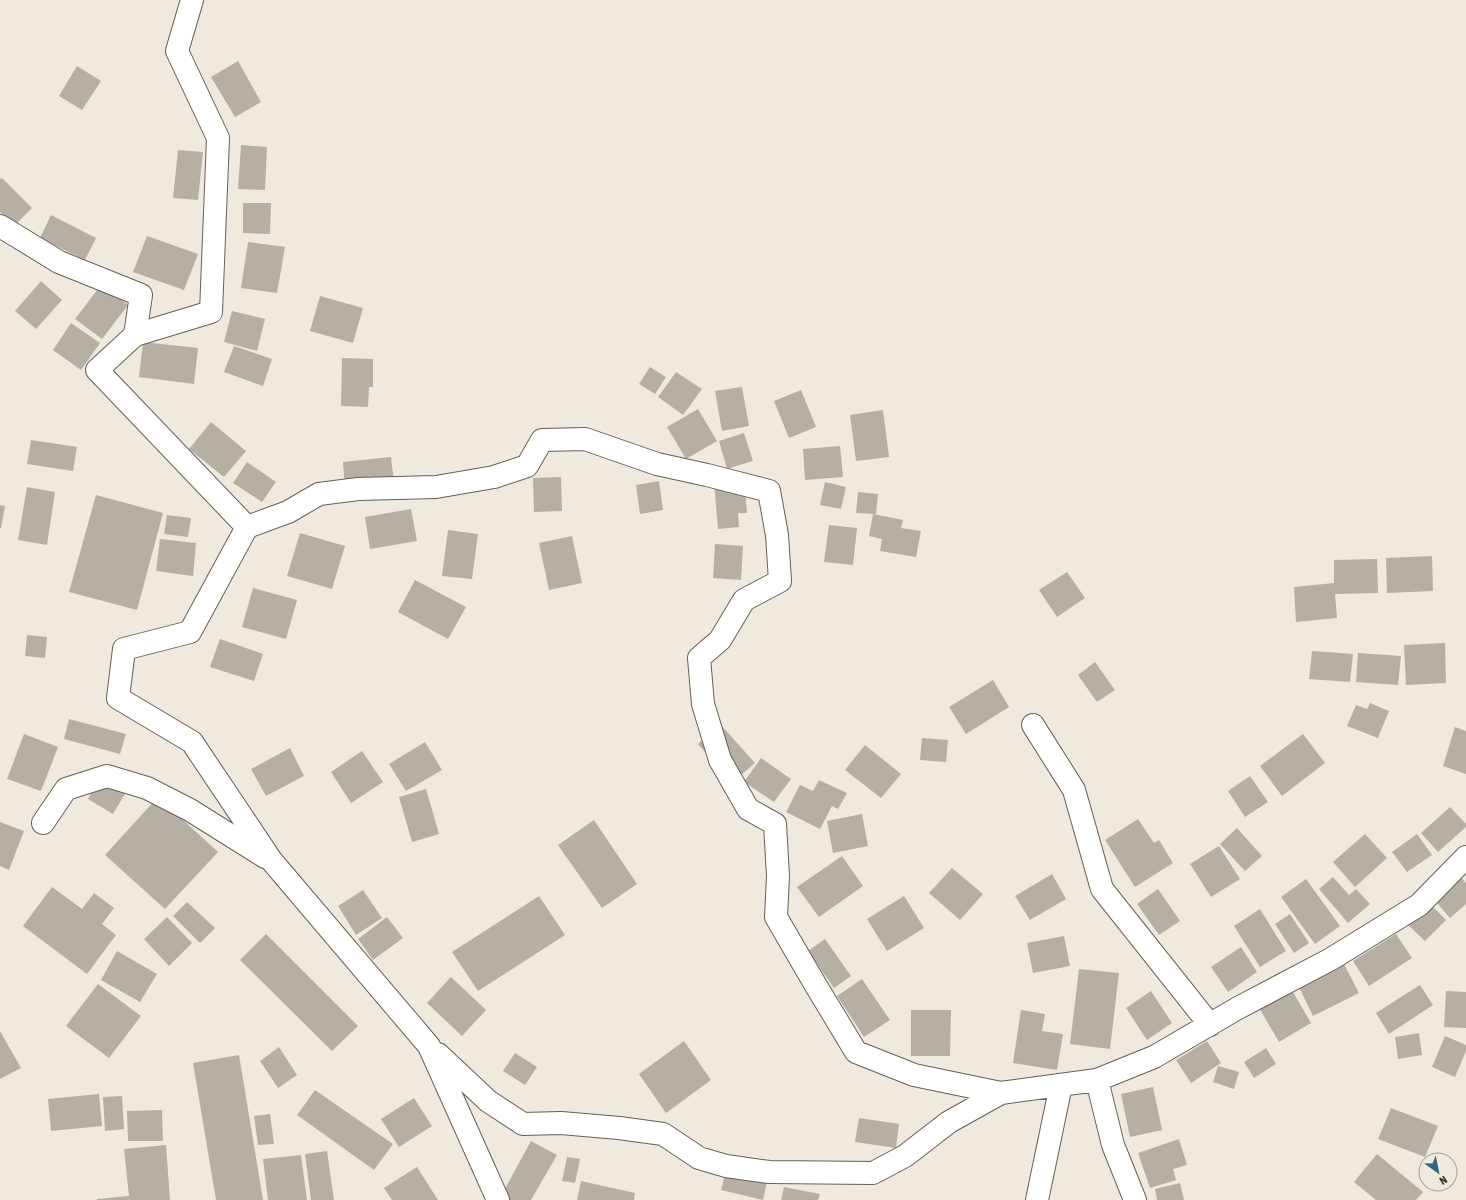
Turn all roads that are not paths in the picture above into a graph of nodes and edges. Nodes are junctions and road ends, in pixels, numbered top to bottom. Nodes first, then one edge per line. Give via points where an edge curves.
1 (192, 0) edge
2 (0, 226) edge
3 (135, 335) junction
4 (247, 527) junction
5 (1033, 725) dead end
6 (43, 823) dead end
7 (1466, 857) edge
8 (271, 860) junction
9 (1210, 1025) junction
10 (429, 1046) junction
11 (1097, 1080) junction
12 (1061, 1085) junction
13 (1001, 1093) junction
14 (498, 1200) edge
15 (1037, 1200) edge
16 (1135, 1200) edge

1 - 3 street via 177,51 218,138 211,312
2 - 3 street via 58,262 141,295
3 - 4 street via 97,370
4 - 8 street via 190,632 124,649 118,698 192,742
4 - 13 street via 288,512 319,494 358,489 436,487 494,477 527,466 542,440 585,439 657,464 769,491 777,535 780,581 744,600 720,640 699,658 703,704 720,760 748,809 775,824 778,876 776,917 856,1052 914,1075
5 - 9 street via 1074,790 1102,889
6 - 8 street via 66,789 108,776 147,788 190,810
7 - 9 street via 1419,905 1331,959
8 - 10 street
9 - 11 street via 1154,1057
10 - 13 street via 488,1101 523,1124 561,1123 664,1134 699,1158 726,1166 768,1172 873,1173 905,1156 949,1122
10 - 14 street
11 - 12 street
11 - 16 street via 1113,1145
12 - 13 street
12 - 15 street

